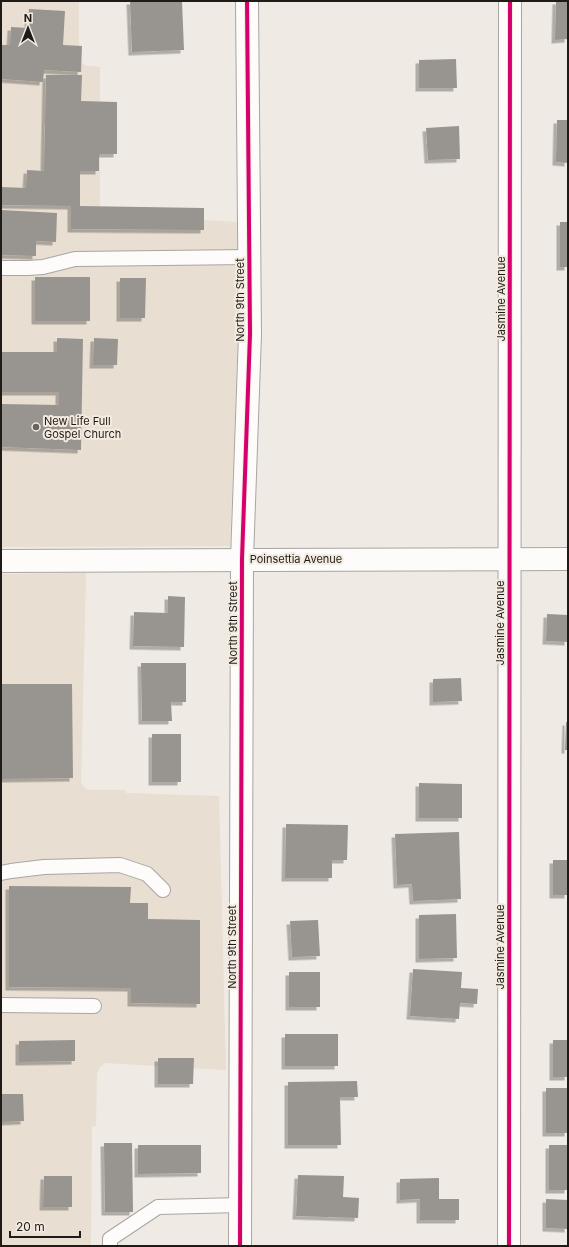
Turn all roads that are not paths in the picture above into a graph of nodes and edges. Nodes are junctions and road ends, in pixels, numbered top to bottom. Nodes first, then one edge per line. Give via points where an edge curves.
1 (247, 1) edge
2 (510, 1) edge
3 (249, 257) junction
4 (1, 268) edge
5 (242, 559) junction
6 (509, 559) junction
7 (568, 559) edge
8 (1, 560) edge
9 (1, 873) edge
10 (163, 890) dead end
11 (1, 1005) edge
12 (94, 1006) dead end
13 (241, 1205) junction
14 (110, 1246) edge
15 (240, 1246) edge
16 (509, 1246) edge

1 - 3 street, North 9th Street
2 - 6 street, Jasmine Avenue
3 - 4 lane via 75,259 43,267
3 - 5 street, North 9th Street via 250,334
5 - 6 street, Poinsettia Avenue
5 - 8 street, Poinsettia Avenue
5 - 13 street, North 9th Street
6 - 7 street, Poinsettia Avenue
6 - 16 street, Jasmine Avenue
9 - 10 lane via 44,867 120,865 147,874
11 - 12 lane
13 - 14 lane via 158,1207 110,1239
13 - 15 street, North 9th Street

